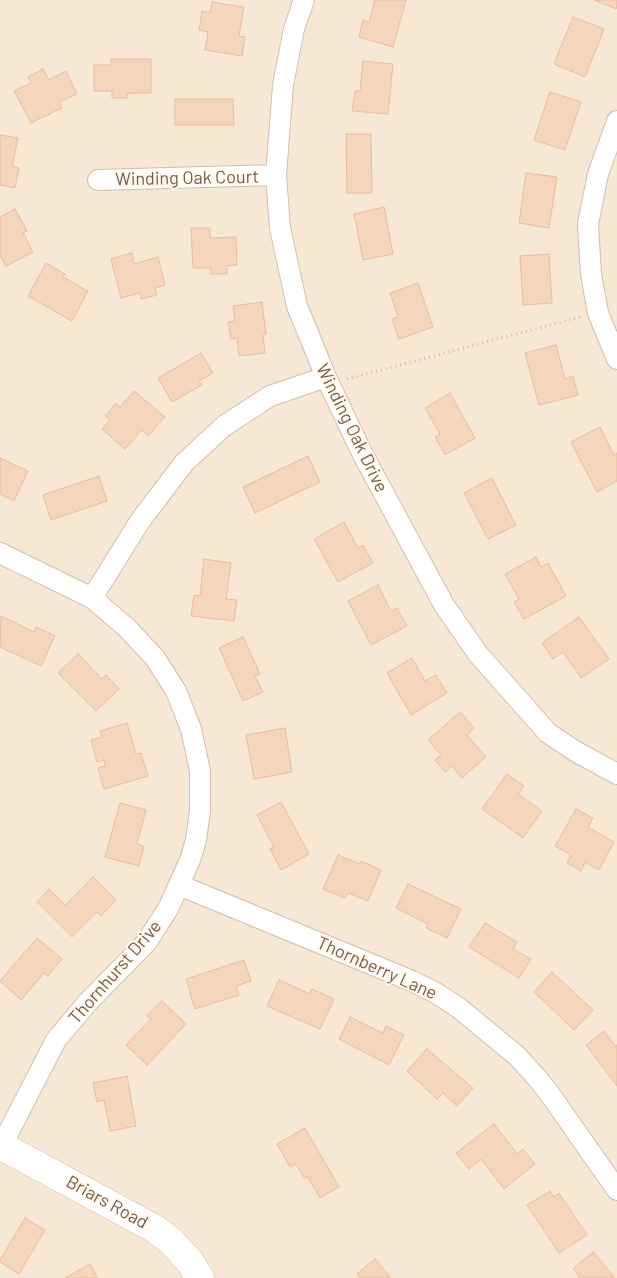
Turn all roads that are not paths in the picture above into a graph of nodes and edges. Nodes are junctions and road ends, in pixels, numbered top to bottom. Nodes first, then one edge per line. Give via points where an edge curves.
1 (304, 0) edge
2 (617, 121) edge
3 (276, 175) junction
4 (98, 180) dead end
5 (617, 360) edge
6 (328, 380) junction
7 (0, 553) edge
8 (92, 598) junction
9 (617, 774) edge
10 (180, 885) junction
11 (1, 1146) edge
12 (617, 1190) edge
13 (200, 1278) edge

1 - 3 street, Winding Oak Drive via 282,85
2 - 5 street via 598,174 588,224 591,274 598,313
3 - 4 street, Winding Oak Court
3 - 6 street, Winding Oak Drive via 280,228 297,306
6 - 8 street via 270,396 224,426 184,463 140,521
6 - 9 street, Winding Oak Drive via 362,453 439,597 478,654 548,733
7 - 8 street, Thornhurst Drive
8 - 10 street, Thornhurst Drive via 156,658 176,691 191,729 200,771 200,811 196,840
10 - 11 street, Thornhurst Drive via 146,943 56,1040
10 - 12 street, Thornberry Lane via 412,981 459,1008 517,1056 538,1079
11 - 13 street, Briars Road via 155,1229 171,1241

